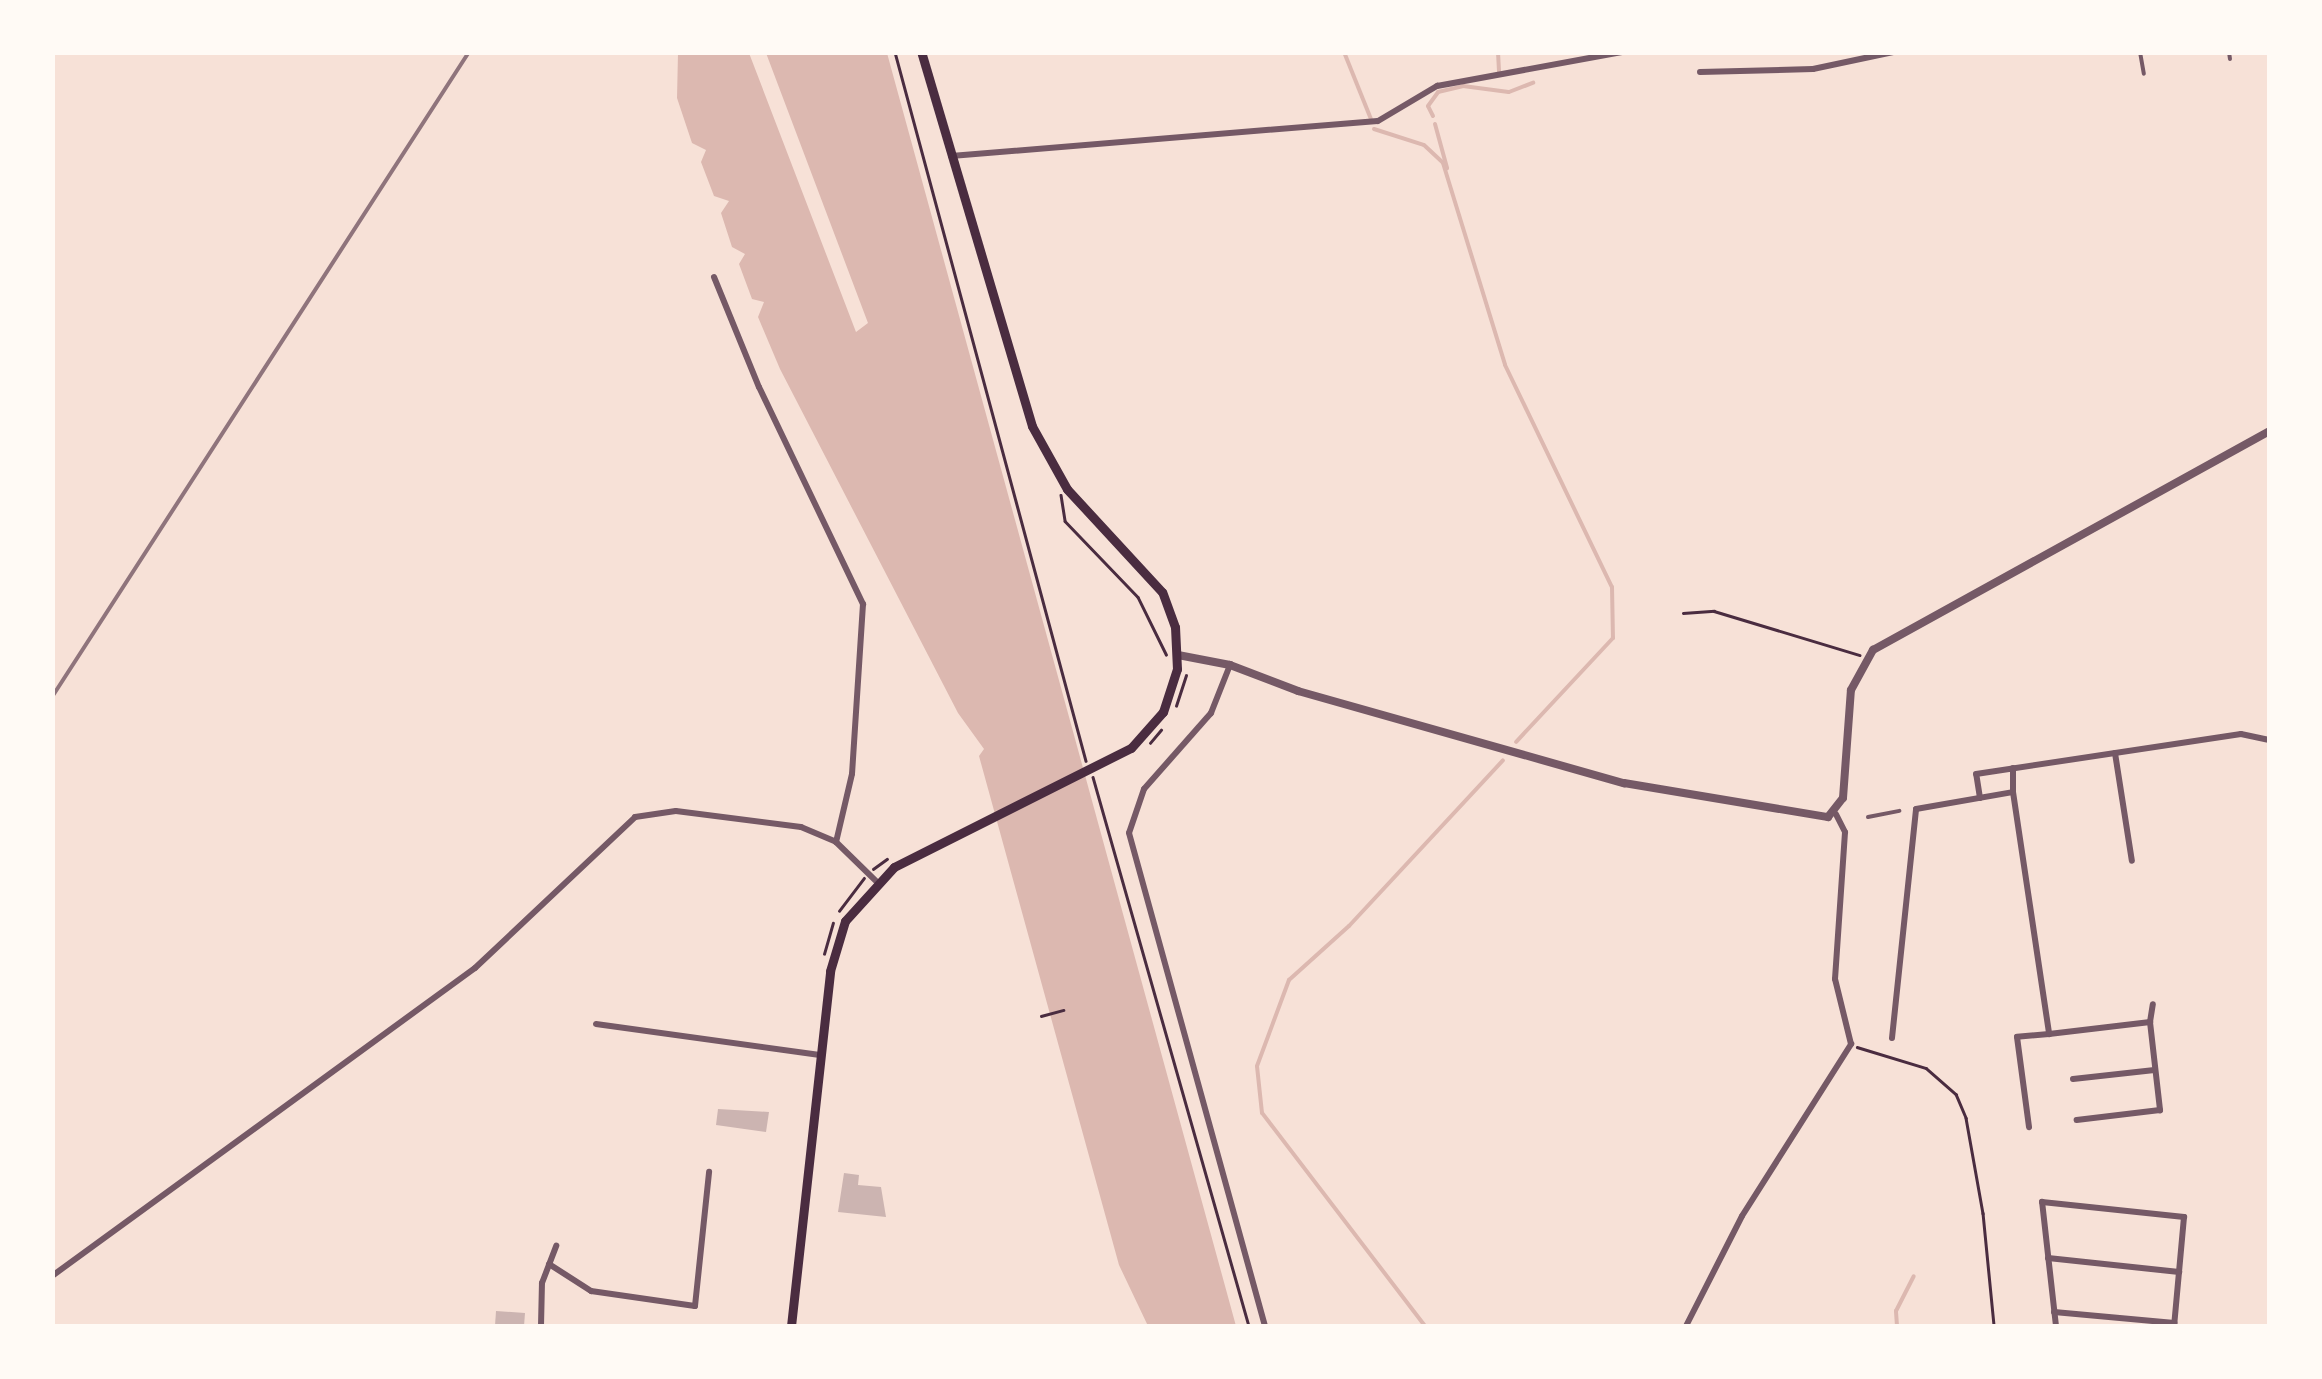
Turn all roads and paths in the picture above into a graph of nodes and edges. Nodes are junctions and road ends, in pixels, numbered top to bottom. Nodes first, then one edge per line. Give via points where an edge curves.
1 (895, 52) edge
2 (921, 52) edge
3 (1622, 52) edge
4 (1893, 52) edge
5 (2140, 52) edge
6 (1700, 72) dead end
7 (2144, 74) dead end
8 (950, 156) junction
9 (714, 277) dead end
10 (2270, 431) edge
11 (1061, 493) dead end
12 (1684, 613) dead end
13 (1859, 654) dead end
14 (1178, 655) junction
15 (1230, 665) junction
16 (1168, 667) dead end
17 (2270, 740) edge
18 (2115, 753) junction
19 (2013, 768) junction
20 (2013, 792) junction
21 (1980, 798) junction
22 (1898, 812) dead end
23 (1836, 814) junction
24 (1868, 817) dead end
25 (836, 842) junction
26 (2132, 861) dead end
27 (876, 881) junction
28 (2153, 1004) dead end
29 (1062, 1010) dead end
30 (1040, 1016) dead end
31 (2150, 1022) junction
32 (596, 1024) dead end
33 (2049, 1034) junction
34 (1892, 1038) dead end
35 (1851, 1044) junction
36 (820, 1056) junction
37 (2154, 1070) junction
38 (2073, 1080) dead end
39 (2077, 1120) dead end
40 (2029, 1128) dead end
41 (710, 1172) dead end
42 (556, 1246) dead end
43 (2048, 1258) junction
44 (549, 1264) junction
45 (2179, 1272) junction
46 (52, 1276) edge
47 (2054, 1312) junction
48 (2174, 1325) edge
49 (541, 1326) edge
50 (791, 1326) edge
51 (1249, 1326) edge
52 (1265, 1326) edge
53 (1686, 1326) edge
54 (1994, 1326) edge
55 (2056, 1326) edge

1 - 51 path via 1084,756
2 - 8 main road
3 - 8 street via 1437,86 1378,121
4 - 6 street via 1814,69
5 - 7 lane
8 - 14 main road via 1032,426 1067,490 1162,592
9 - 25 street via 863,604 852,774
10 - 23 street via 1873,650 1851,690 1843,798
11 - 16 path via 1065,521 1138,598
12 - 13 path via 1731,614
14 - 15 street
14 - 27 main road via 1172,693 1157,722 1131,748
15 - 23 street via 1298,692 1624,783
15 - 52 street via 1211,712 1144,789 1129,833
17 - 18 street via 2242,734
18 - 19 street
18 - 26 street
19 - 20 street
19 - 21 street via 1976,774
20 - 21 street
20 - 33 street
21 - 34 street via 1916,810
22 - 24 lane
23 - 35 street via 1845,832 1834,980
25 - 27 street
25 - 46 street via 800,827 692,812 635,818 475,968
27 - 36 main road via 856,902 835,947
28 - 31 street
29 - 30 path
31 - 33 street
31 - 37 street
32 - 36 street
33 - 40 street via 2018,1037
35 - 53 street via 1742,1216
35 - 54 path via 1926,1068 1956,1094 1982,1213
36 - 50 main road
37 - 38 street
37 - 39 street via 2160,1110
41 - 44 street via 695,1306 602,1294
42 - 44 street
43 - 45 street
43 - 45 street via 2042,1202 2184,1217
43 - 47 street
44 - 49 street via 539,1299
45 - 48 street
47 - 48 street
47 - 55 street

